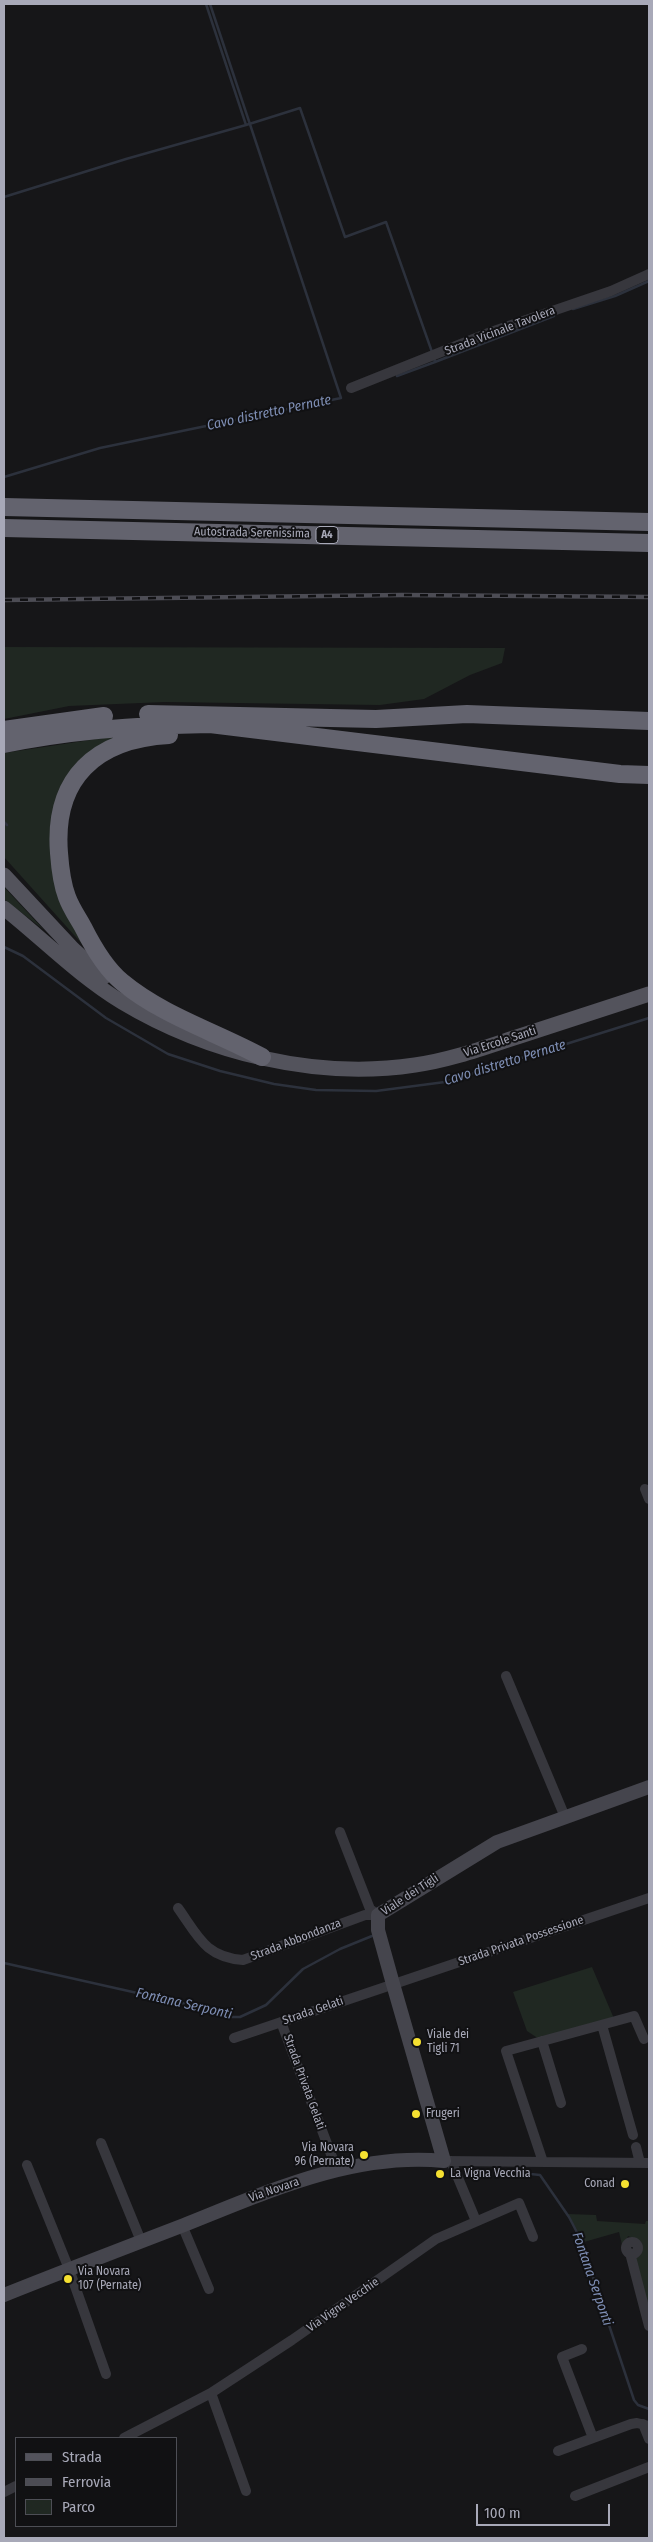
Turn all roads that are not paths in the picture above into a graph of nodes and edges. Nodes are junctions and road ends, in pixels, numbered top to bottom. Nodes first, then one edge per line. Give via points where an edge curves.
1 (649, 274) edge
2 (351, 388) dead end
3 (4, 508) edge
4 (649, 522) edge
5 (4, 528) edge
6 (649, 543) edge
7 (649, 721) edge
8 (4, 730) edge
9 (283, 732) junction
10 (4, 744) edge
11 (649, 775) edge
12 (4, 875) edge
13 (4, 908) edge
14 (649, 994) edge
15 (262, 1057) junction
16 (506, 1676) dead end
17 (649, 1788) edge
18 (565, 1817) junction
19 (340, 1832) dead end
20 (649, 1898) edge
21 (178, 1908) dead end
22 (378, 1915) junction
23 (393, 1984) junction
24 (281, 2022) junction
25 (602, 2025) junction
26 (234, 2038) dead end
27 (644, 2039) dead end
28 (542, 2041) junction
29 (561, 2103) dead end
30 (632, 2135) dead end
31 (101, 2144) dead end
32 (636, 2147) dead end
33 (442, 2161) junction
34 (543, 2162) junction
35 (645, 2163) edge
36 (27, 2165) dead end
37 (337, 2170) junction
38 (476, 2222) junction
39 (182, 2225) junction
40 (533, 2237) dead end
41 (141, 2241) junction
42 (630, 2253) dead end
43 (69, 2269) junction
44 (209, 2289) dead end
45 (4, 2295) edge
46 (649, 2326) edge
47 (582, 2349) dead end
48 (106, 2374) dead end
49 (211, 2393) junction
50 (646, 2425) edge
51 (126, 2437) edge
52 (593, 2438) junction
53 (649, 2439) edge
54 (558, 2451) dead end
55 (649, 2467) edge
56 (246, 2491) dead end
57 (576, 2496) dead end

1 - 2 street, Strada Vicinale Tavolera
3 - 4 highway, Autostrada Serenissima / A4
5 - 6 highway, Autostrada Serenissima / A4
7 - 8 highway via 477,714 376,719 174,712 57,721
9 - 10 highway via 210,724 141,725
9 - 11 highway via 610,773
9 - 15 highway via 153,736 110,749 78,771 60,812 57,835 67,897 96,951 121,982 177,1017
12 - 15 main road via 92,967 131,998 178,1026
13 - 15 main road via 120,1001 163,1025 200,1040
14 - 15 main road, Via Ercole Santi via 446,1060 397,1068 318,1067
16 - 18 street
17 - 18 main road, Viale dei Tigli
18 - 22 main road, Viale dei Tigli via 497,1842
19 - 22 street via 370,1909
20 - 23 street, Strada Privata Possessione
21 - 22 street, Strada Abbondanza via 209,1948 225,1958 243,1960 365,1915
22 - 23 main road, Viale dei Tigli via 378,1930
23 - 24 street, Strada Gelati
23 - 33 main road, Viale dei Tigli
24 - 26 street, Strada Gelati
24 - 37 street, Strada Privata Gelati
25 - 27 street via 634,2016
25 - 28 street
25 - 30 street
28 - 29 street
28 - 34 street via 506,2051
31 - 41 street
32 - 35 street
33 - 34 street, Via Novara
33 - 37 main road, Via Novara via 383,2162
33 - 38 street
34 - 35 street, Via Novara
36 - 43 street
37 - 39 main road, Via Novara via 291,2183
38 - 40 street, Via Vigne Vecchie via 519,2203
38 - 49 street, Via Vigne Vecchie via 436,2240
39 - 41 main road, Via Novara
39 - 44 street
41 - 43 main road, Via Novara
42 - 46 street
43 - 45 main road, Via Novara
43 - 48 street
47 - 52 street via 562,2357
49 - 51 street, Via Vigne Vecchie
49 - 56 street
50 - 52 street via 631,2424
50 - 53 street
52 - 54 street
55 - 57 street

